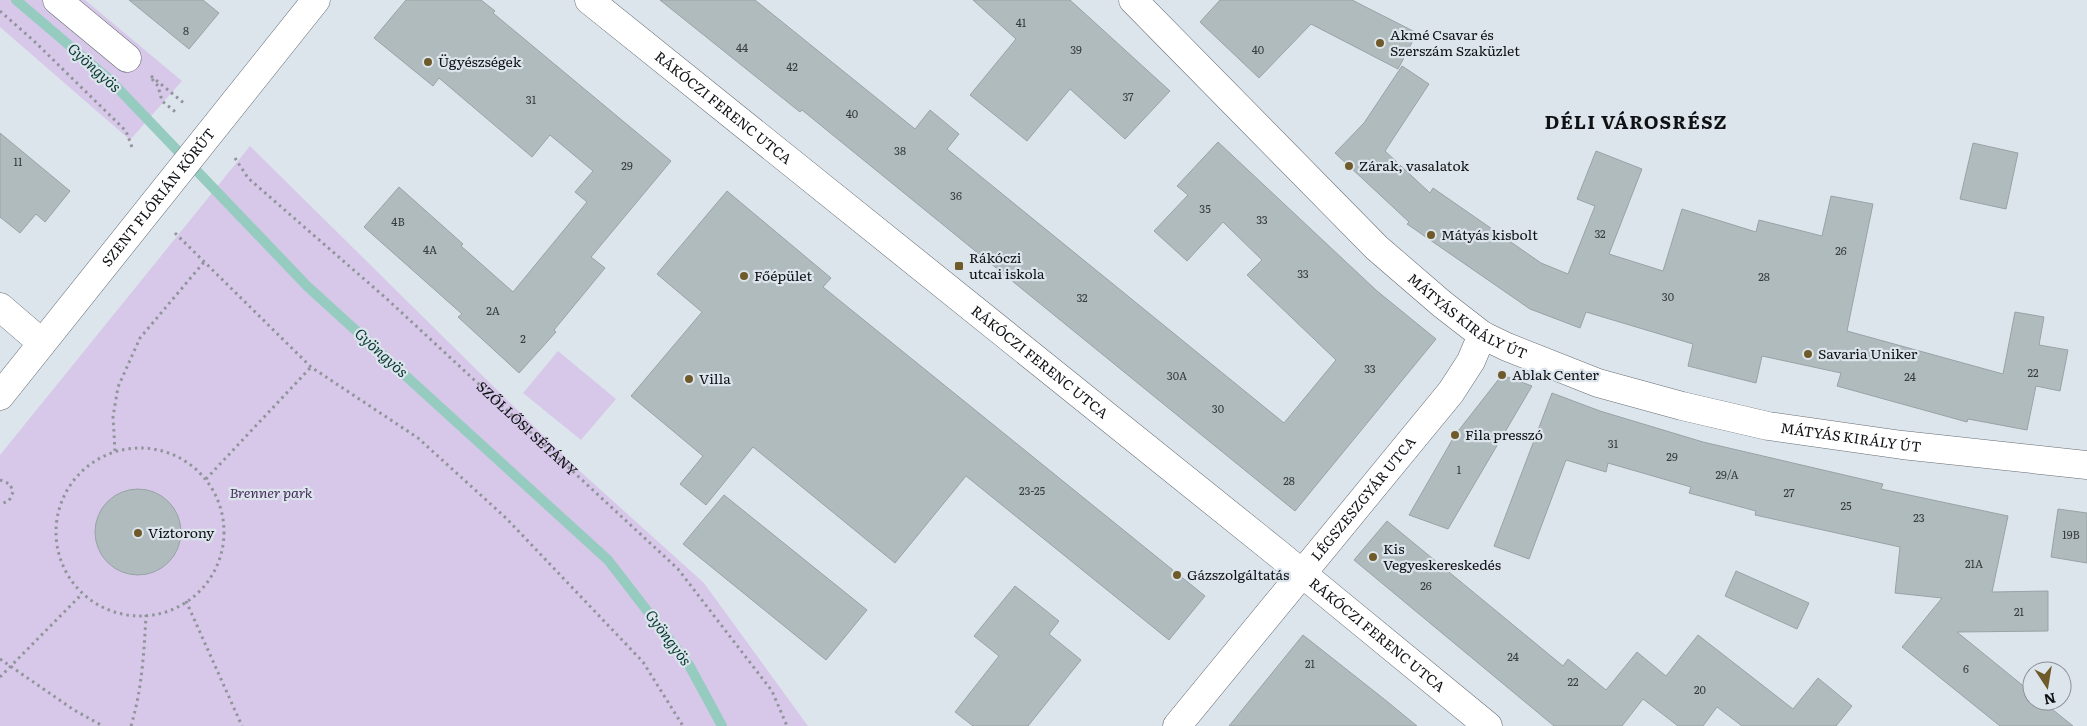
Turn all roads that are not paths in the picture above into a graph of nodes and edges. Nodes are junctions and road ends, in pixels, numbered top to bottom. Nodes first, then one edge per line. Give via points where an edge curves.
1 (57, 0) edge
2 (316, 0) edge
3 (589, 0) edge
4 (1132, 0) edge
5 (127, 58) dead end
6 (0, 307) edge
7 (1482, 335) junction
8 (42, 343) junction
9 (0, 396) edge
10 (2087, 465) edge
11 (1302, 574) junction
12 (1177, 726) edge
13 (1488, 726) edge

1 - 5 street
2 - 8 street, SZENT FLÓRIÁN KÖRÚT
3 - 11 street, RÁKÓCZI FERENC UTCA
4 - 7 street, MÁTYÁS KIRÁLY ÚT via 1376,248
6 - 8 street
7 - 10 street, MÁTYÁS KIRÁLY ÚT via 1598,383 1768,426 1902,445
7 - 11 street, LÉGSZESZGYÁR UTCA via 1462,379
8 - 9 street, SZENT FLÓRIÁN KÖRÚT
11 - 12 street, LÉGSZESZGYÁR UTCA
11 - 13 street, RÁKÓCZI FERENC UTCA

